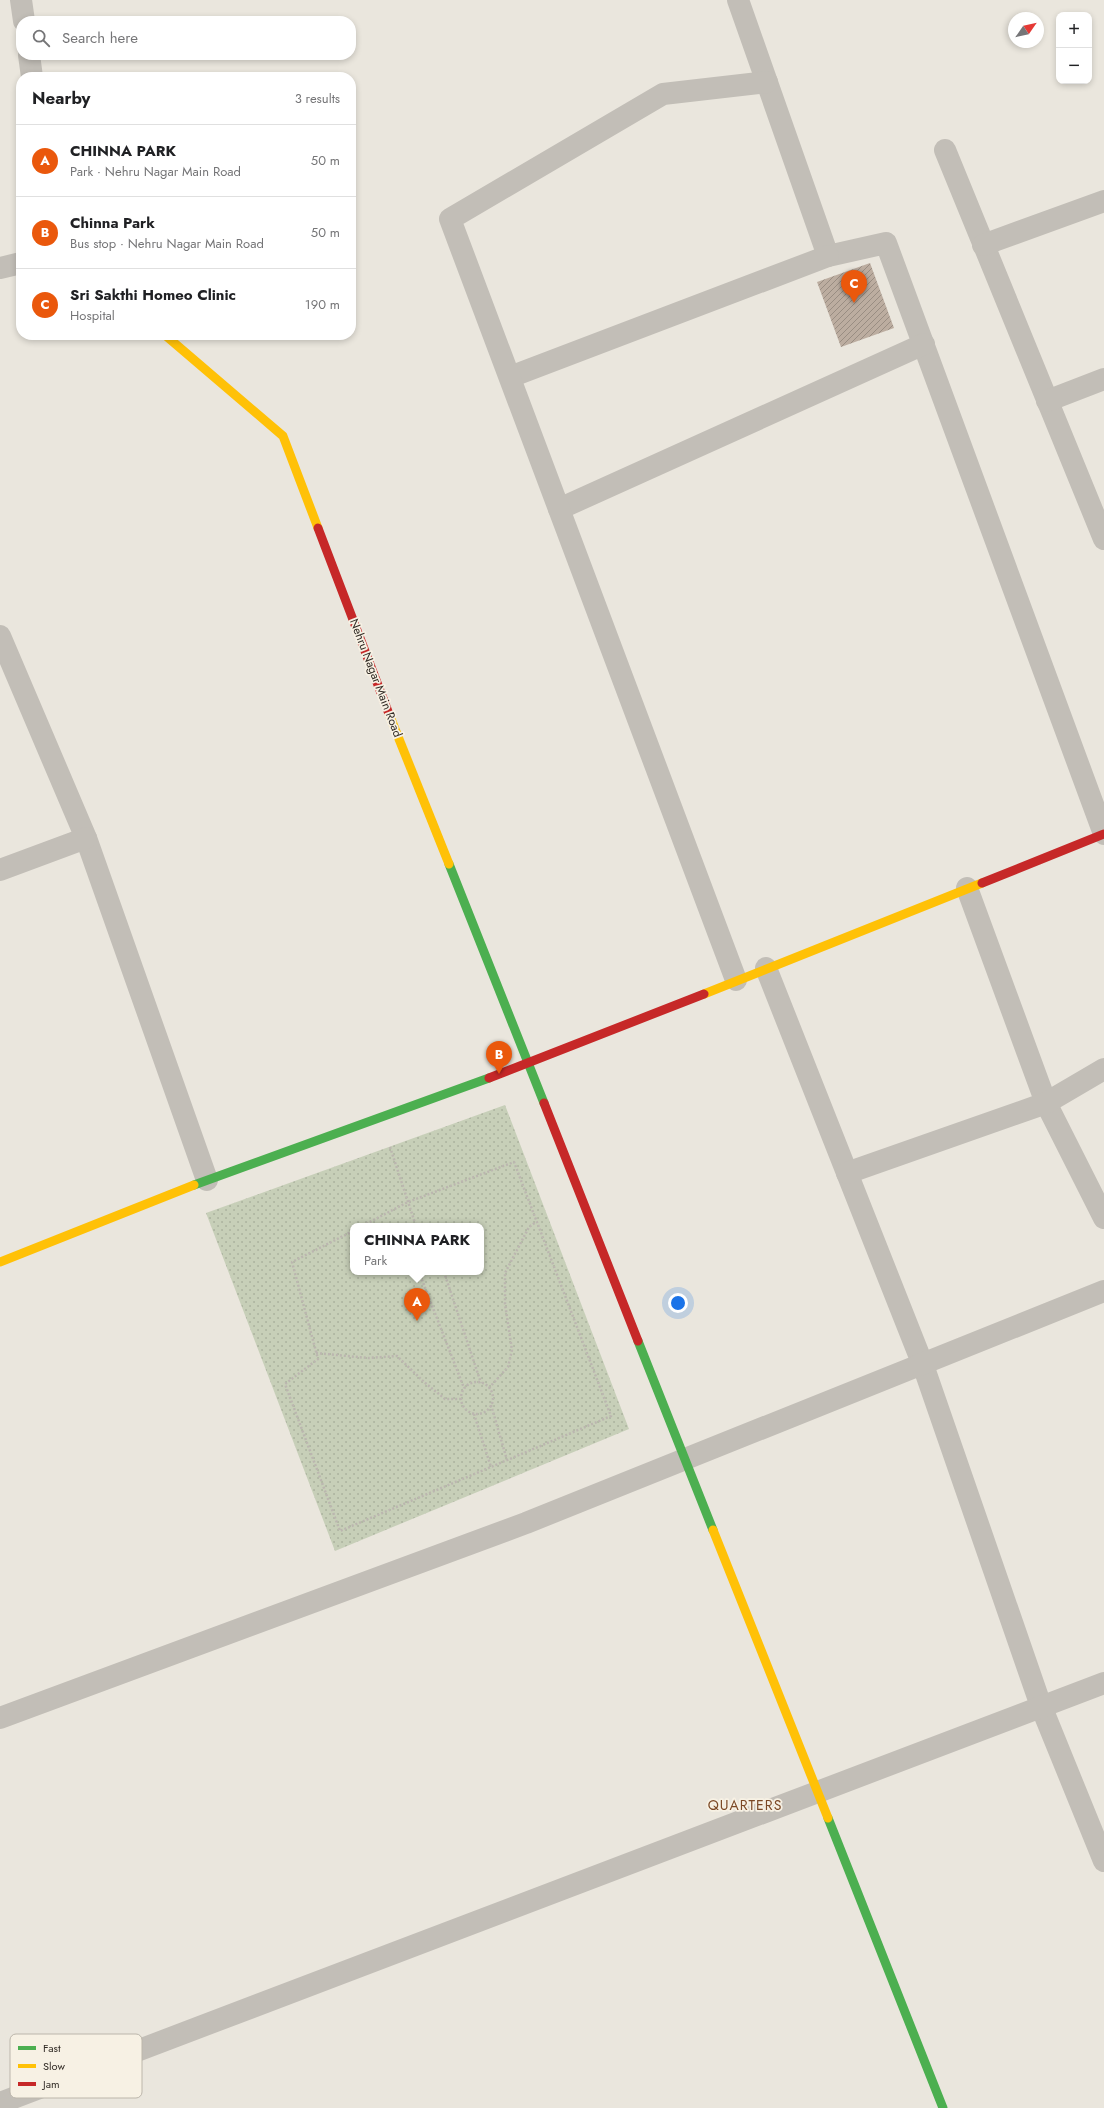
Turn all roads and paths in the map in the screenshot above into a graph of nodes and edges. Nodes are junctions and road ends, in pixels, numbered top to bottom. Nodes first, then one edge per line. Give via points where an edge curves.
1 (22, 0) edge
2 (738, 0) edge
3 (24, 16) edge
4 (30, 60) edge
5 (31, 72) edge
6 (767, 82) junction
7 (945, 150) dead end
8 (1104, 201) edge
9 (983, 245) junction
10 (828, 256) junction
11 (16, 264) edge
12 (0, 268) edge
13 (171, 340) edge
14 (924, 344) junction
15 (510, 378) junction
16 (1104, 379) edge
17 (1047, 401) junction
18 (559, 509) junction
19 (1104, 540) edge
20 (0, 636) edge
21 (1104, 834) edge
22 (86, 838) junction
23 (0, 870) edge
24 (967, 888) junction
25 (766, 968) junction
26 (736, 980) junction
27 (528, 1064) junction
28 (1104, 1068) edge
29 (1046, 1103) junction
30 (379, 1116) junction
31 (846, 1173) junction
32 (207, 1180) junction
33 (408, 1202) junction
34 (1104, 1218) edge
35 (536, 1222) junction
36 (368, 1223) edge
37 (415, 1223) edge
38 (350, 1233) edge
39 (0, 1262) edge
40 (420, 1275) edge
41 (445, 1275) edge
42 (1104, 1291) edge
43 (316, 1353) junction
44 (923, 1365) junction
45 (481, 1383) junction
46 (464, 1388) junction
47 (489, 1388) junction
48 (461, 1399) junction
49 (491, 1405) junction
50 (474, 1414) junction
51 (684, 1459) junction
52 (507, 1460) junction
53 (491, 1467) junction
54 (1104, 1683) edge
55 (1041, 1706) junction
56 (0, 1718) edge
57 (818, 1792) junction
58 (1104, 1861) edge
59 (142, 2049) edge
60 (13, 2098) edge
61 (0, 2103) edge
62 (943, 2108) edge

1 - 3 street
2 - 6 street
4 - 5 street
6 - 10 street
6 - 15 street via 663,94 450,219
7 - 9 street
8 - 9 street
9 - 17 street
10 - 14 street via 886,243
10 - 15 street
11 - 12 street
13 - 27 street, Nehru Nagar Main Road via 284,436 381,694
14 - 18 street
14 - 21 street
15 - 18 street
16 - 17 street
17 - 19 street
18 - 26 street
20 - 22 street
21 - 24 street
22 - 23 street
22 - 32 street
24 - 25 street
24 - 29 street
25 - 26 street
25 - 31 street
26 - 27 street
27 - 30 street
27 - 51 street, Nehru Nagar Main Road
28 - 29 street
29 - 31 street
29 - 34 street
30 - 32 street
30 - 33 path
31 - 44 street
32 - 39 street
33 - 35 path via 514,1162
33 - 36 path
33 - 37 path
35 - 47 path via 529,1227 505,1273 505,1304 512,1350 508,1367
35 - 52 path via 611,1416
38 - 43 path via 292,1262
40 - 46 path
41 - 45 path
42 - 44 street
43 - 48 path via 368,1358 397,1356 445,1399
43 - 53 path via 318,1359 285,1384 340,1531
44 - 51 street
44 - 55 street
45 - 46 path via 473,1382
45 - 47 path
46 - 48 path
47 - 49 path via 493,1396
48 - 50 path via 465,1409
49 - 50 path via 484,1412
49 - 52 path
50 - 53 path
51 - 56 street via 526,1523
51 - 57 street, Nehru Nagar Main Road
52 - 53 path
54 - 55 street
55 - 57 street
55 - 58 street
57 - 59 street
57 - 62 street, Nehru Nagar Main Road
60 - 61 street

